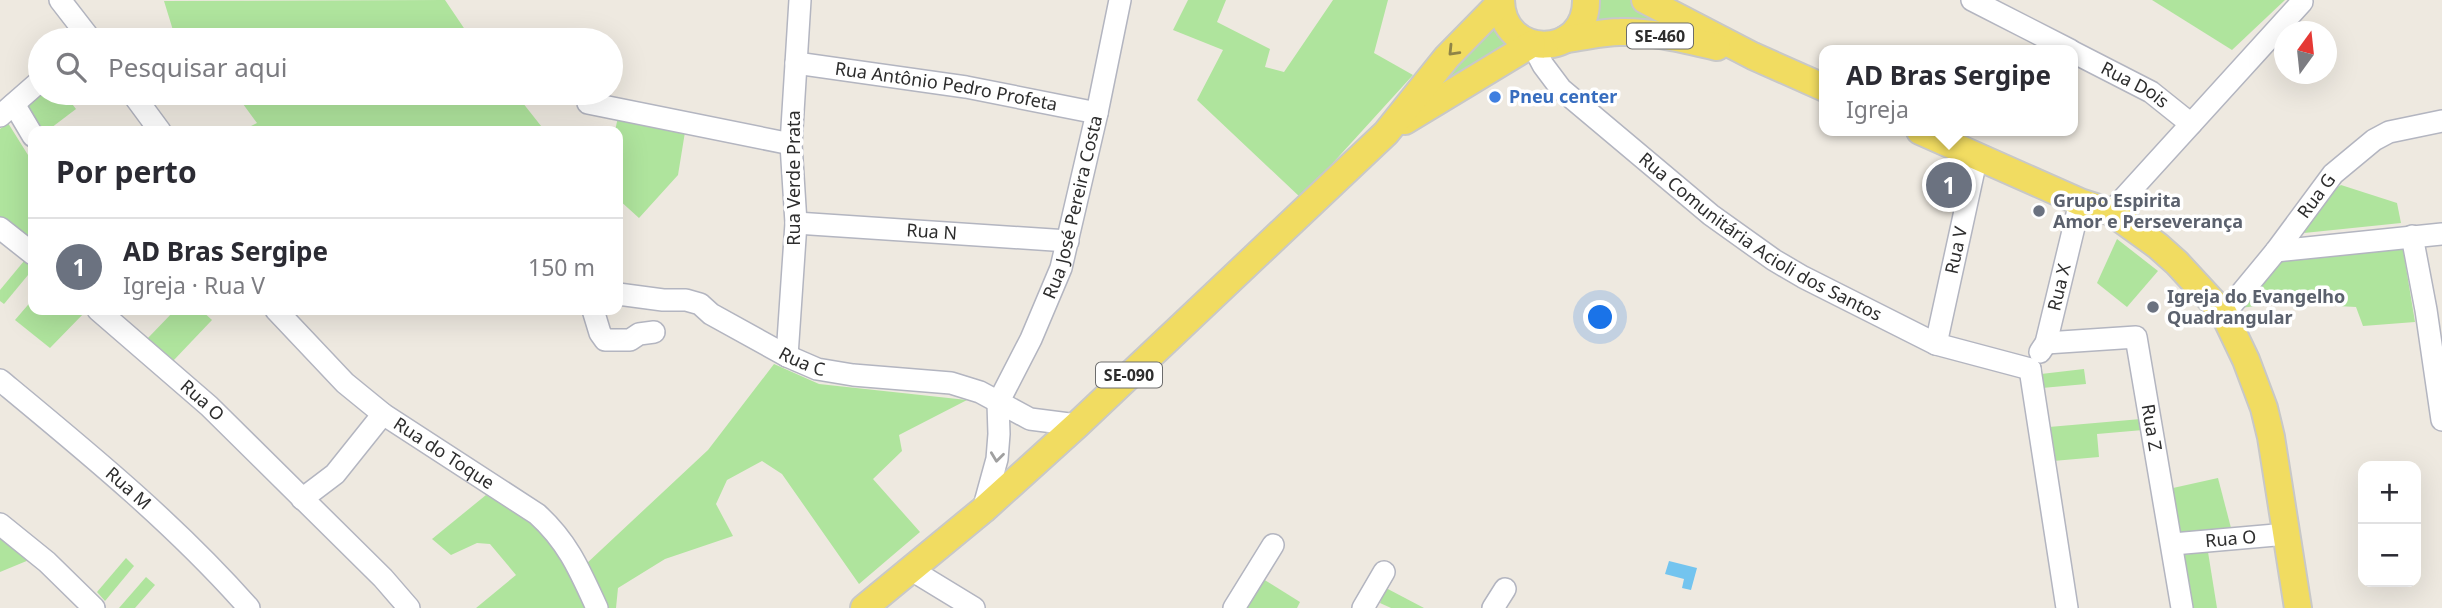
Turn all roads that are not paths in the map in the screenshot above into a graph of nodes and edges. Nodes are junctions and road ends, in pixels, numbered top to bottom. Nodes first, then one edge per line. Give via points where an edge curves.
1 (60, 0) edge
2 (800, 0) edge
3 (1120, 0) edge
4 (1586, 0) edge
5 (1972, 0) edge
6 (1501, 1) edge
7 (1651, 2) edge
8 (2302, 2) dead end
9 (2011, 9) edge
10 (81, 28) edge
11 (1566, 39) junction
12 (1532, 44) junction
13 (2063, 45) edge
14 (2078, 54) edge
15 (1753, 56) junction
16 (796, 63) junction
17 (1819, 85) edge
18 (28, 92) edge
19 (141, 105) edge
20 (598, 105) edge
21 (7, 110) edge
22 (1097, 113) junction
23 (2442, 121) edge
24 (2191, 124) junction
25 (156, 126) edge
26 (28, 131) edge
27 (1386, 133) junction
28 (1931, 136) edge
29 (791, 144) junction
30 (1977, 156) junction
31 (2080, 202) junction
32 (2111, 212) junction
33 (796, 223) junction
34 (0, 228) edge
35 (2442, 233) edge
36 (2412, 236) junction
37 (1068, 242) junction
38 (28, 250) edge
39 (2276, 251) junction
40 (623, 295) edge
41 (2434, 310) edge
42 (2224, 314) junction
43 (281, 315) edge
44 (595, 315) edge
45 (115, 318) edge
46 (654, 332) dead end
47 (2046, 343) junction
48 (1936, 344) junction
49 (787, 356) junction
50 (2029, 369) junction
51 (0, 380) edge
52 (998, 403) junction
53 (383, 414) junction
54 (2442, 414) edge
55 (2442, 420) edge
56 (1077, 425) junction
57 (302, 499) junction
58 (982, 510) junction
59 (0, 524) edge
60 (2287, 534) junction
61 (2173, 544) junction
62 (1273, 545) dead end
63 (910, 569) junction
64 (1384, 572) dead end
65 (1505, 589) dead end
66 (94, 608) edge
67 (249, 608) edge
68 (409, 608) edge
69 (597, 608) edge
70 (864, 608) edge
71 (974, 608) edge
72 (1234, 608) edge
73 (1363, 608) edge
74 (1493, 608) edge
75 (2067, 608) edge
76 (2182, 608) edge
77 (2298, 608) edge

1 - 10 street
2 - 16 street, Rua Verde Prata
3 - 22 street, Rua José Pereira Costa
4 - 11 main road via 1582,21
5 - 9 street, Rua Dois
6 - 12 main road via 1509,29
6 -> 27 main road, SE-090 via 1447,57
7 - 15 main road, SE-460
8 - 24 street
9 - 13 street, Rua Dois
11 - 12 main road
11 - 15 main road, SE-460 via 1633,32
12 - 27 main road, SE-090
12 - 48 street, Rua Comunitária Acioli dos Santos via 1561,89 1711,215 1803,277
14 - 24 street, Rua Dois via 2151,92
15 - 17 main road, SE-460
16 - 22 street, Rua Antônio Pedro Profeta via 966,87
16 - 29 street, Rua Verde Prata
18 - 21 street
19 - 25 street
20 - 29 street
21 - 26 street
22 - 37 street, Rua José Pereira Costa
23 - 39 street, Rua G via 2406,127 2374,140 2333,174
24 - 32 street
27 - 56 main road, SE-090
28 - 30 main road
29 - 33 street, Rua Verde Prata
30 - 31 main road
30 - 48 street, Rua V
31 - 32 main road
31 - 47 street, Rua X
32 - 42 main road via 2177,263
33 - 37 street, Rua N
33 - 49 street, Rua Verde Prata
34 - 38 street
35 - 36 street
36 - 39 street
36 - 41 street
37 - 52 street, Rua José Pereira Costa via 1051,295
39 - 42 street, Rua G
40 - 49 street, Rua C via 700,303 711,314
41 - 54 street
42 - 60 main road via 2263,408
43 - 53 street, Rua do Toque via 345,383
44 - 46 street via 605,340 630,340
45 - 57 street, Rua O
47 - 50 street, Rua X
47 - 61 street, Rua Z via 2136,337
48 - 50 street, Rua Comunitária Acioli dos Santos
49 - 52 street, Rua C via 833,373 951,383
50 - 75 street
51 - 67 street, Rua M via 124,482
52 - 56 street via 1035,421
52 -> 58 street, Rua José Pereira Costa via 997,459
53 - 57 street via 335,474
53 - 69 street, Rua do Toque via 537,514 564,542
54 - 55 street
56 - 58 main road, SE-090
57 - 68 street, Rua O
58 - 63 main road, SE-090
59 - 66 street
60 - 61 street, Rua O
60 - 77 main road
61 - 76 street, Rua Z
62 - 72 street
63 - 70 main road, SE-090
63 - 71 street
64 - 73 street
65 - 74 street

